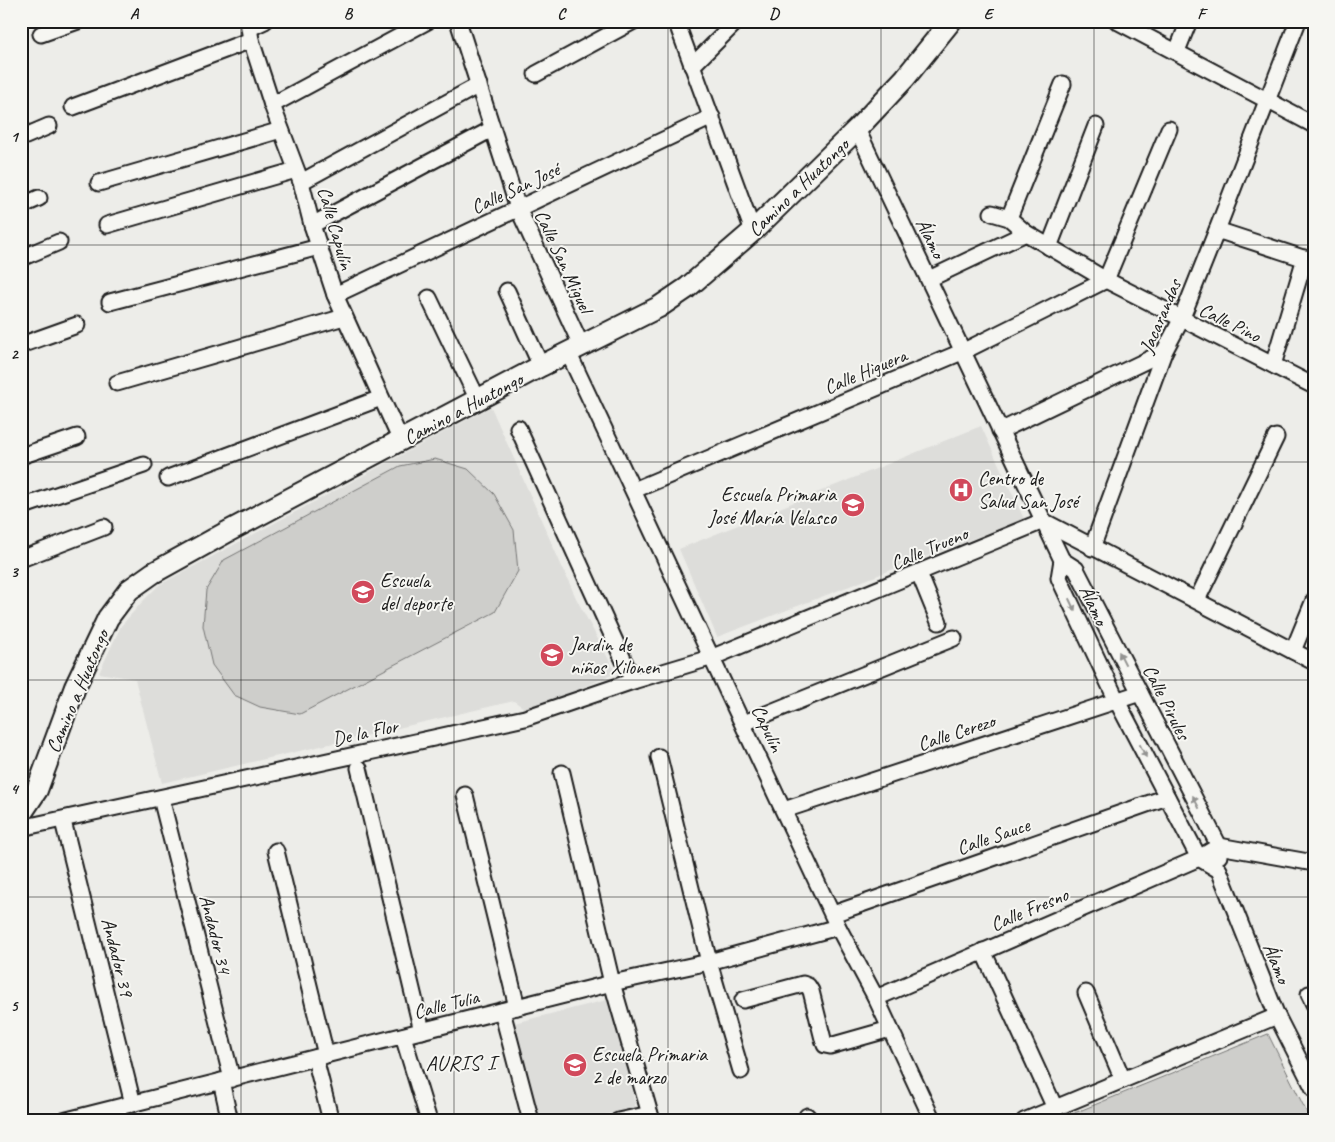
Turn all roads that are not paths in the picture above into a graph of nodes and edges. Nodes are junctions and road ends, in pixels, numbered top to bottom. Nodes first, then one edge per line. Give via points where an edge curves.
1 (78, 21) edge
2 (265, 21) edge
3 (428, 21) edge
4 (634, 21) edge
5 (676, 21) edge
6 (737, 21) edge
7 (951, 21) edge
8 (1117, 21) edge
9 (1189, 21) edge
10 (1298, 21) edge
11 (460, 22) edge
12 (250, 30) edge
13 (42, 34) dead end
14 (1176, 51) junction
15 (692, 66) junction
16 (536, 74) dead end
17 (1064, 84) dead end
18 (478, 85) junction
19 (1267, 100) junction
20 (272, 105) junction
21 (73, 107) dead end
22 (712, 116) junction
23 (1314, 125) edge
24 (49, 126) dead end
25 (1096, 126) dead end
26 (492, 129) junction
27 (857, 129) junction
28 (1169, 129) dead end
29 (281, 130) junction
30 (21, 138) edge
31 (299, 176) junction
32 (98, 184) dead end
33 (39, 198) dead end
34 (21, 206) edge
35 (518, 208) junction
36 (992, 213) dead end
37 (1009, 218) junction
38 (107, 225) dead end
39 (312, 225) junction
40 (1217, 230) junction
41 (753, 231) junction
42 (1026, 233) junction
43 (59, 242) dead end
44 (319, 247) junction
45 (1049, 247) junction
46 (21, 258) edge
47 (1309, 260) edge
48 (929, 279) junction
49 (1106, 280) junction
50 (507, 291) dead end
51 (335, 296) junction
52 (429, 298) dead end
53 (110, 302) dead end
54 (344, 317) junction
55 (1181, 320) junction
56 (77, 325) dead end
57 (21, 345) edge
58 (575, 349) junction
59 (964, 351) junction
60 (1164, 352) junction
61 (1273, 365) junction
62 (541, 366) junction
63 (117, 383) dead end
64 (1314, 386) edge
65 (381, 398) junction
66 (478, 400) junction
67 (518, 428) dead end
68 (1000, 431) junction
69 (1276, 436) dead end
70 (77, 437) dead end
71 (401, 441) junction
72 (21, 456) edge
73 (144, 465) dead end
74 (168, 478) dead end
75 (634, 490) junction
76 (21, 507) edge
77 (1043, 521) junction
78 (104, 528) dead end
79 (1092, 548) junction
80 (21, 559) edge
81 (1062, 560) junction
82 (919, 574) junction
83 (1197, 600) junction
84 (1314, 600) edge
85 (939, 622) dead end
86 (954, 638) dead end
87 (1293, 651) junction
88 (713, 657) junction
89 (1314, 662) edge
90 (633, 681) junction
91 (1140, 693) junction
92 (1117, 701) junction
93 (744, 723) junction
94 (659, 757) dead end
95 (359, 768) dead end
96 (562, 774) dead end
97 (465, 795) dead end
98 (1167, 797) junction
99 (161, 798) junction
100 (784, 810) junction
101 (21, 814) edge
102 (63, 821) junction
103 (21, 828) edge
104 (1219, 846) junction
105 (276, 850) dead end
106 (1199, 858) junction
107 (1314, 863) edge
108 (1219, 870) junction
109 (836, 920) junction
110 (983, 951) junction
111 (710, 962) junction
112 (612, 983) junction
113 (1086, 993) dead end
114 (876, 998) junction
115 (743, 1000) dead end
116 (510, 1009) junction
117 (1277, 1016) junction
118 (890, 1029) junction
119 (422, 1031) junction
120 (402, 1036) junction
121 (321, 1056) junction
122 (741, 1071) dead end
123 (226, 1080) junction
124 (1123, 1080) junction
125 (1313, 1087) edge
126 (133, 1104) junction
127 (1056, 1108) junction
128 (117, 1114) edge
129 (651, 1118) edge
130 (63, 1121) edge
131 (230, 1121) edge
132 (330, 1121) edge
133 (429, 1121) edge
134 (531, 1121) edge
135 (618, 1121) edge
136 (933, 1121) edge
137 (1024, 1121) edge

1 - 13 street
2 - 12 street
3 - 20 street
4 - 16 street
5 - 15 street
6 - 15 street
7 - 27 main road, Camino a Huatongo via 905,78
8 - 14 street
9 - 14 street
10 - 19 street, Jacarandas
11 - 18 street, Calle San Miguel
12 - 20 street, Calle Capulín
12 - 21 street
14 - 19 street
15 - 22 street
17 - 37 street
18 - 26 street, Calle San Miguel
18 - 31 street
19 - 23 street
19 - 40 street, Jacarandas
20 - 29 street, Calle Capulín
22 - 35 street, Calle San José
22 - 41 street
24 - 30 street
25 - 45 street
26 - 35 street, Calle San Miguel
26 - 39 street
27 - 41 main road, Camino a Huatongo
27 - 48 street, Álamo
28 - 49 street
29 - 31 street, Calle Capulín
29 - 32 street
31 - 38 street
31 - 39 street, Calle Capulín
33 - 34 street
35 - 51 street, Calle San José
35 - 58 street, Calle San Miguel
36 - 37 street, Calle Pino
37 - 42 street, Calle Pino
39 - 44 street, Calle Capulín
40 - 47 street
40 - 55 street, Jacarandas
41 - 58 main road, Camino a Huatongo via 687,288 659,307
42 - 45 street, Calle Pino
42 - 48 street
43 - 46 street
44 - 51 street, Calle Capulín
44 - 53 street
45 - 49 street, Calle Pino
47 - 61 street
48 - 59 street, Álamo
49 - 55 street, Calle Pino
49 - 59 street, Calle Higuera
50 - 62 street
51 - 54 street, Calle Capulín
52 - 66 street
54 - 63 street
54 - 65 street, Calle Capulín
55 - 60 street, Jacarandas
55 - 61 street, Calle Pino
56 - 57 street
58 - 62 main road, Camino a Huatongo
58 - 75 street, Capulín
59 - 68 street, Álamo
59 - 75 street, Calle Higuera
60 - 68 street
60 - 79 street, Jacarandas
61 - 64 street, Calle Pino
62 - 66 main road, Camino a Huatongo
65 - 71 street, Calle Capulín
65 - 74 street
66 - 71 main road, Camino a Huatongo
67 - 90 street
68 - 77 street, Álamo
69 - 83 street
70 - 72 street
71 - 101 main road, Camino a Huatongo via 227,532 129,590 108,618 75,687 37,790
73 - 76 street
75 - 88 street, Capulín
77 - 79 street
77 - 81 street, Álamo
77 - 82 street, Calle Trueno
78 - 80 street
79 - 83 street
91 -> 81 street, Calle Pirules via 1076,569
81 -> 92 street, Álamo via 1059,578
82 - 85 street
82 - 88 street, Calle Trueno
83 - 87 street
84 - 87 street
86 - 93 street
87 - 89 street
88 - 90 street, De la Flor
88 - 93 street, Capulín
90 - 99 street, De la Flor via 525,718
91 - 92 street, Calle Cerezo
104 -> 91 street, Calle Pirules
92 -> 98 street, Álamo
92 - 100 street, Calle Cerezo
93 - 100 street, Capulín
94 - 111 street
95 - 119 street
96 - 112 street
97 - 116 street
98 - 106 street, Álamo
98 - 109 street, Calle Sauce
99 - 102 street, De la Flor
99 - 123 street, Andador 34
100 - 109 street, Capulín
102 - 103 street, De la Flor
102 - 126 street, Andador 39
104 - 106 street, Calle Fresno
104 - 107 street
104 - 108 street, Calle Pirules
105 - 121 street
106 - 108 street
106 - 110 street, Calle Fresno
108 - 117 street, Álamo
109 - 111 street, Calle Tulia
109 - 114 street, Capulín
110 - 114 street, Calle Fresno
110 - 127 street
111 - 112 street, Calle Tulia
111 - 122 street
112 - 116 street, Calle Tulia
112 - 129 street
113 - 124 street
114 - 118 street, Capulín
115 - 118 street via 803,984 808,986 825,1045 830,1046
116 - 119 street, Calle Tulia
116 - 134 street
117 - 124 street
117 - 125 street, Álamo
118 - 136 street, Capulín
119 - 120 street, Calle Tulia
120 - 121 street, Calle Tulia
120 - 133 street
121 - 123 street, Calle Tulia
121 - 132 street
123 - 126 street, Calle Tulia
123 - 131 street, Andador 34
124 - 127 street
126 - 128 street, Calle Tulia
127 - 137 street
128 - 130 street, Calle Tulia
129 - 135 street

